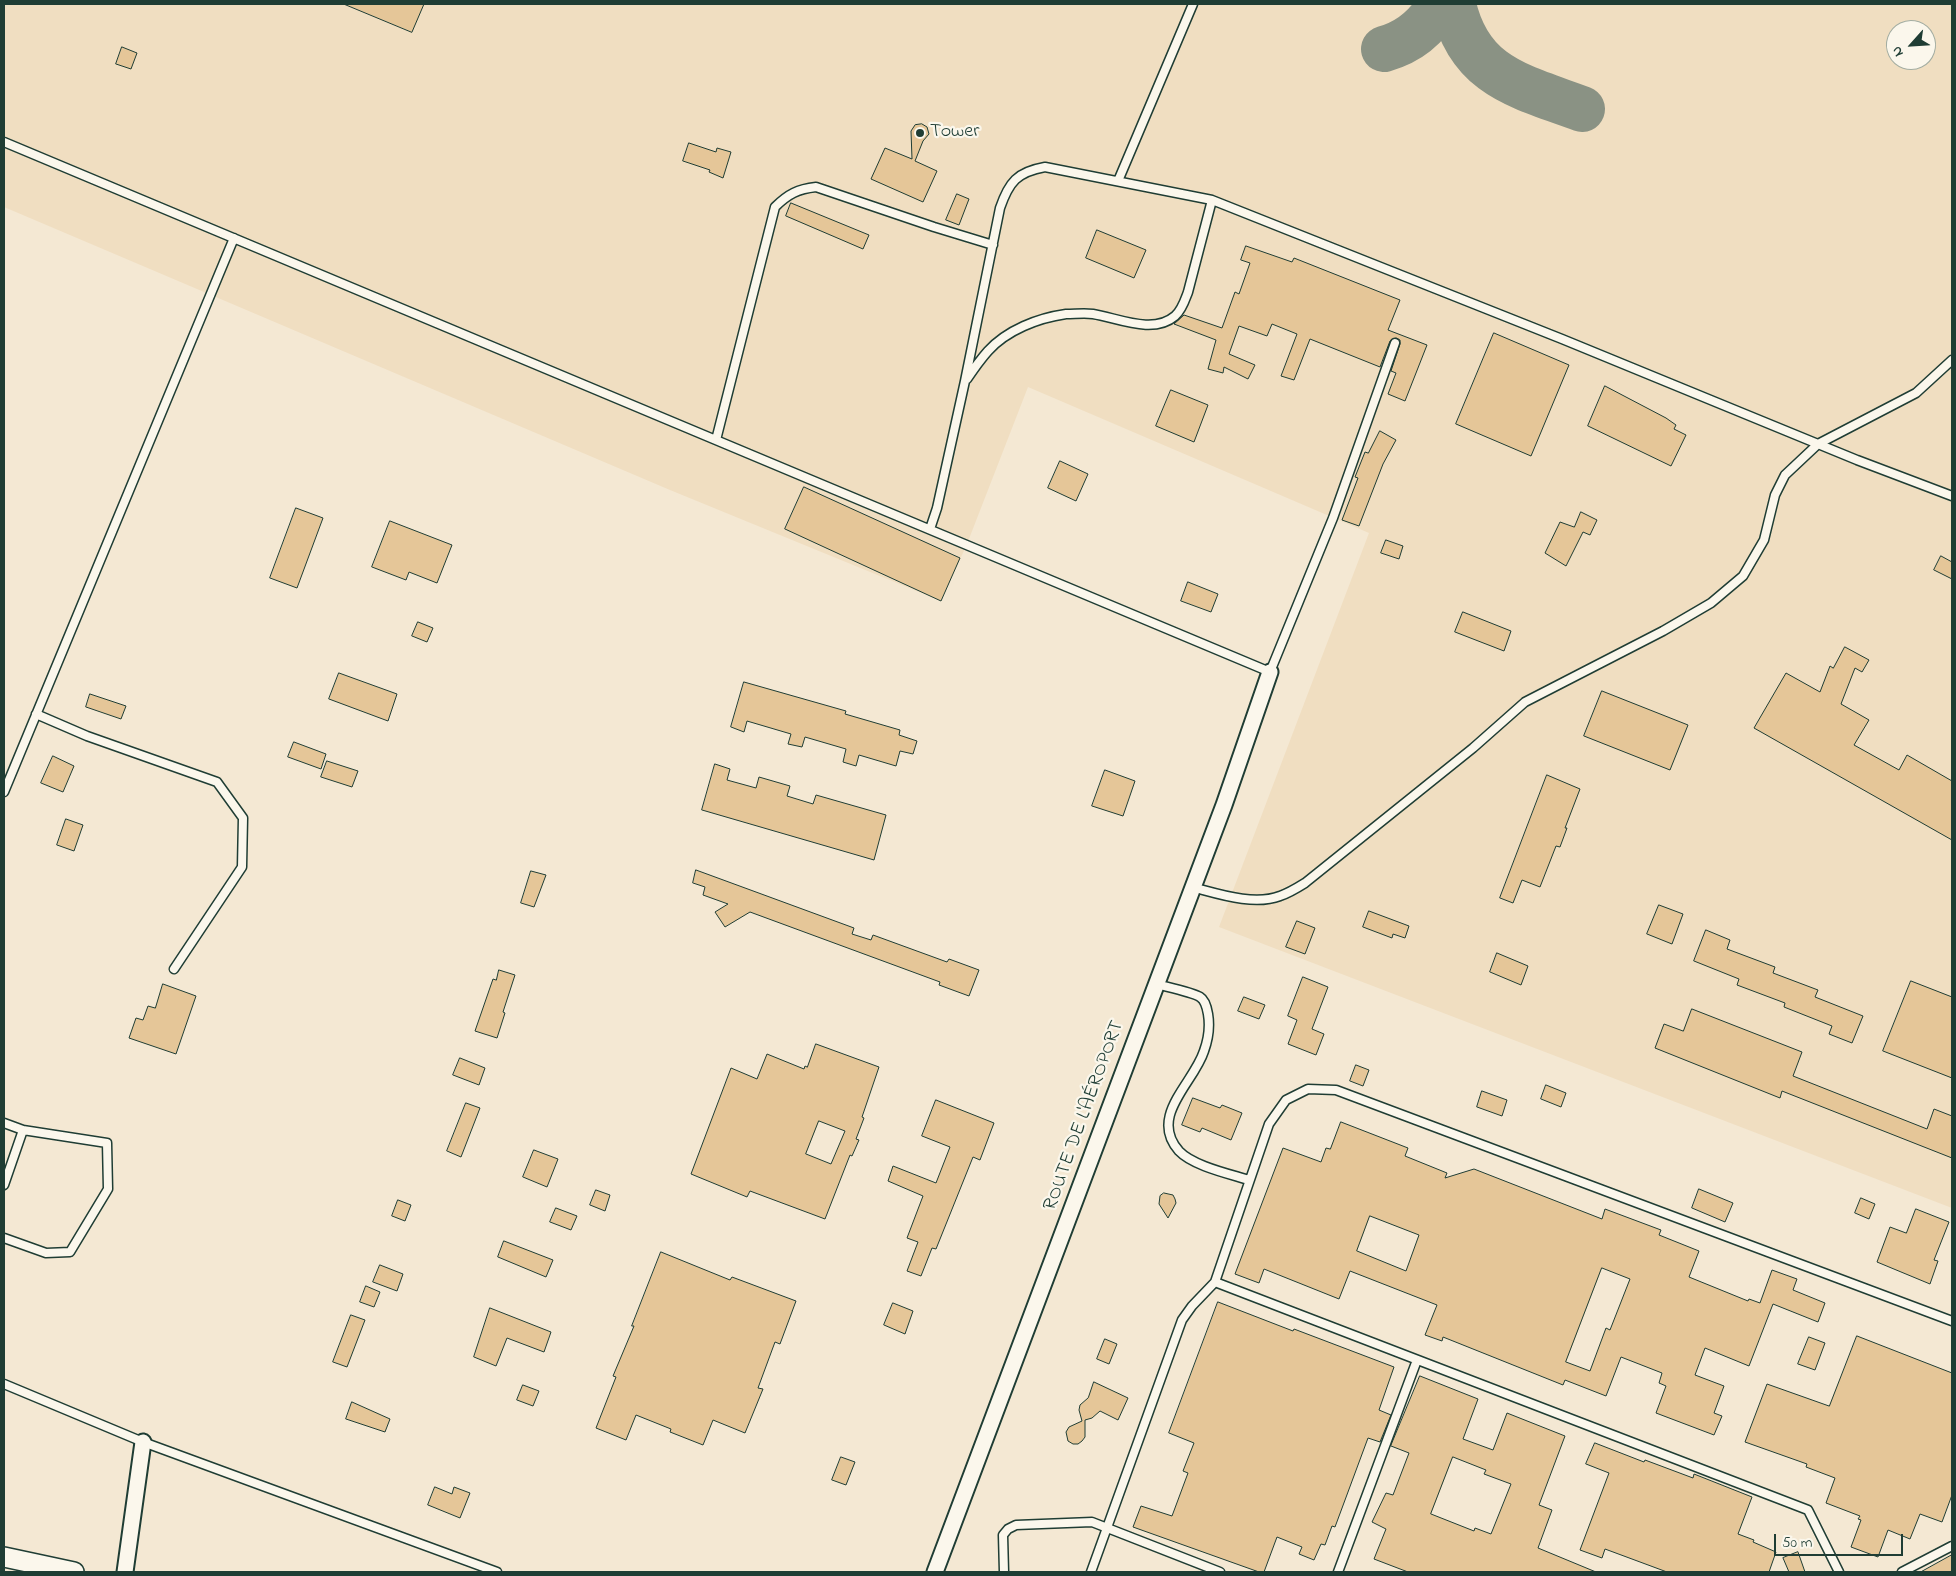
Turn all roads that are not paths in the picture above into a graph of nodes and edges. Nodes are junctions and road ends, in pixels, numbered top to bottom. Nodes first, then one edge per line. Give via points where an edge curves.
1 (1193, 4) edge
2 (4, 142) edge
3 (1118, 181) junction
4 (1212, 200) junction
5 (234, 238) junction
6 (993, 245) junction
7 (1395, 342) dead end
8 (1952, 360) edge
9 (965, 381) junction
10 (716, 440) junction
11 (1818, 444) junction
12 (1952, 496) edge
13 (930, 529) junction
14 (1270, 672) junction
15 (36, 714) junction
16 (4, 792) edge
17 (1192, 887) junction
18 (174, 968) dead end
19 (1156, 984) junction
20 (4, 1123) edge
21 (23, 1130) junction
22 (1249, 1180) junction
23 (4, 1185) edge
24 (4, 1238) edge
25 (1215, 1282) junction
26 (1952, 1321) edge
27 (1417, 1360) junction
28 (4, 1384) edge
29 (143, 1442) junction
30 (1108, 1528) junction
31 (1952, 1546) edge
32 (4, 1557) edge
33 (74, 1572) edge
34 (125, 1572) edge
35 (497, 1572) edge
36 (935, 1572) edge
37 (1004, 1572) edge
38 (1090, 1572) edge
39 (1220, 1572) edge
40 (1338, 1572) edge
41 (1839, 1572) edge
42 (1902, 1572) edge

1 - 3 lane
2 - 5 lane
3 - 4 lane
3 - 6 lane via 1045,167 1029,170 1006,190
4 - 9 lane via 1188,292 1176,316 1161,323 1147,324 1092,314 1066,314 1035,321 988,351
4 - 11 lane
5 - 10 lane
5 - 15 lane
6 - 9 lane
6 - 10 lane via 816,187 787,195 775,207
7 - 14 lane via 1333,518
8 - 11 lane via 1916,393
9 - 13 lane
10 - 13 lane
11 - 12 lane
11 - 17 lane via 1785,475 1775,495 1764,540 1742,576 1711,603 1525,702 1305,884 1279,896 1258,899
13 - 14 lane
14 - 17 street, ROUTE DE L'AÉROPORT
15 - 16 lane
15 - 18 lane via 217,782 243,818 242,867
17 - 19 street, ROUTE DE L'AÉROPORT
19 - 22 lane via 1201,997 1209,1016 1204,1053 1172,1109 1168,1125 1171,1138 1179,1151 1191,1160
19 - 36 street, ROUTE DE L'AÉROPORT
20 - 21 lane
21 - 23 lane
21 - 24 lane via 107,1143 108,1189 70,1252 46,1253
22 - 25 lane
22 - 26 lane via 1269,1124 1286,1100 1308,1089 1336,1090
25 - 27 lane
25 - 30 lane via 1182,1320
27 - 40 lane
27 - 41 lane via 1808,1510
28 - 29 lane
29 - 34 street
29 - 35 lane
30 - 37 lane via 1092,1522 1016,1525 1003,1535
30 - 38 lane
30 - 39 lane
31 - 42 lane
32 - 33 street

